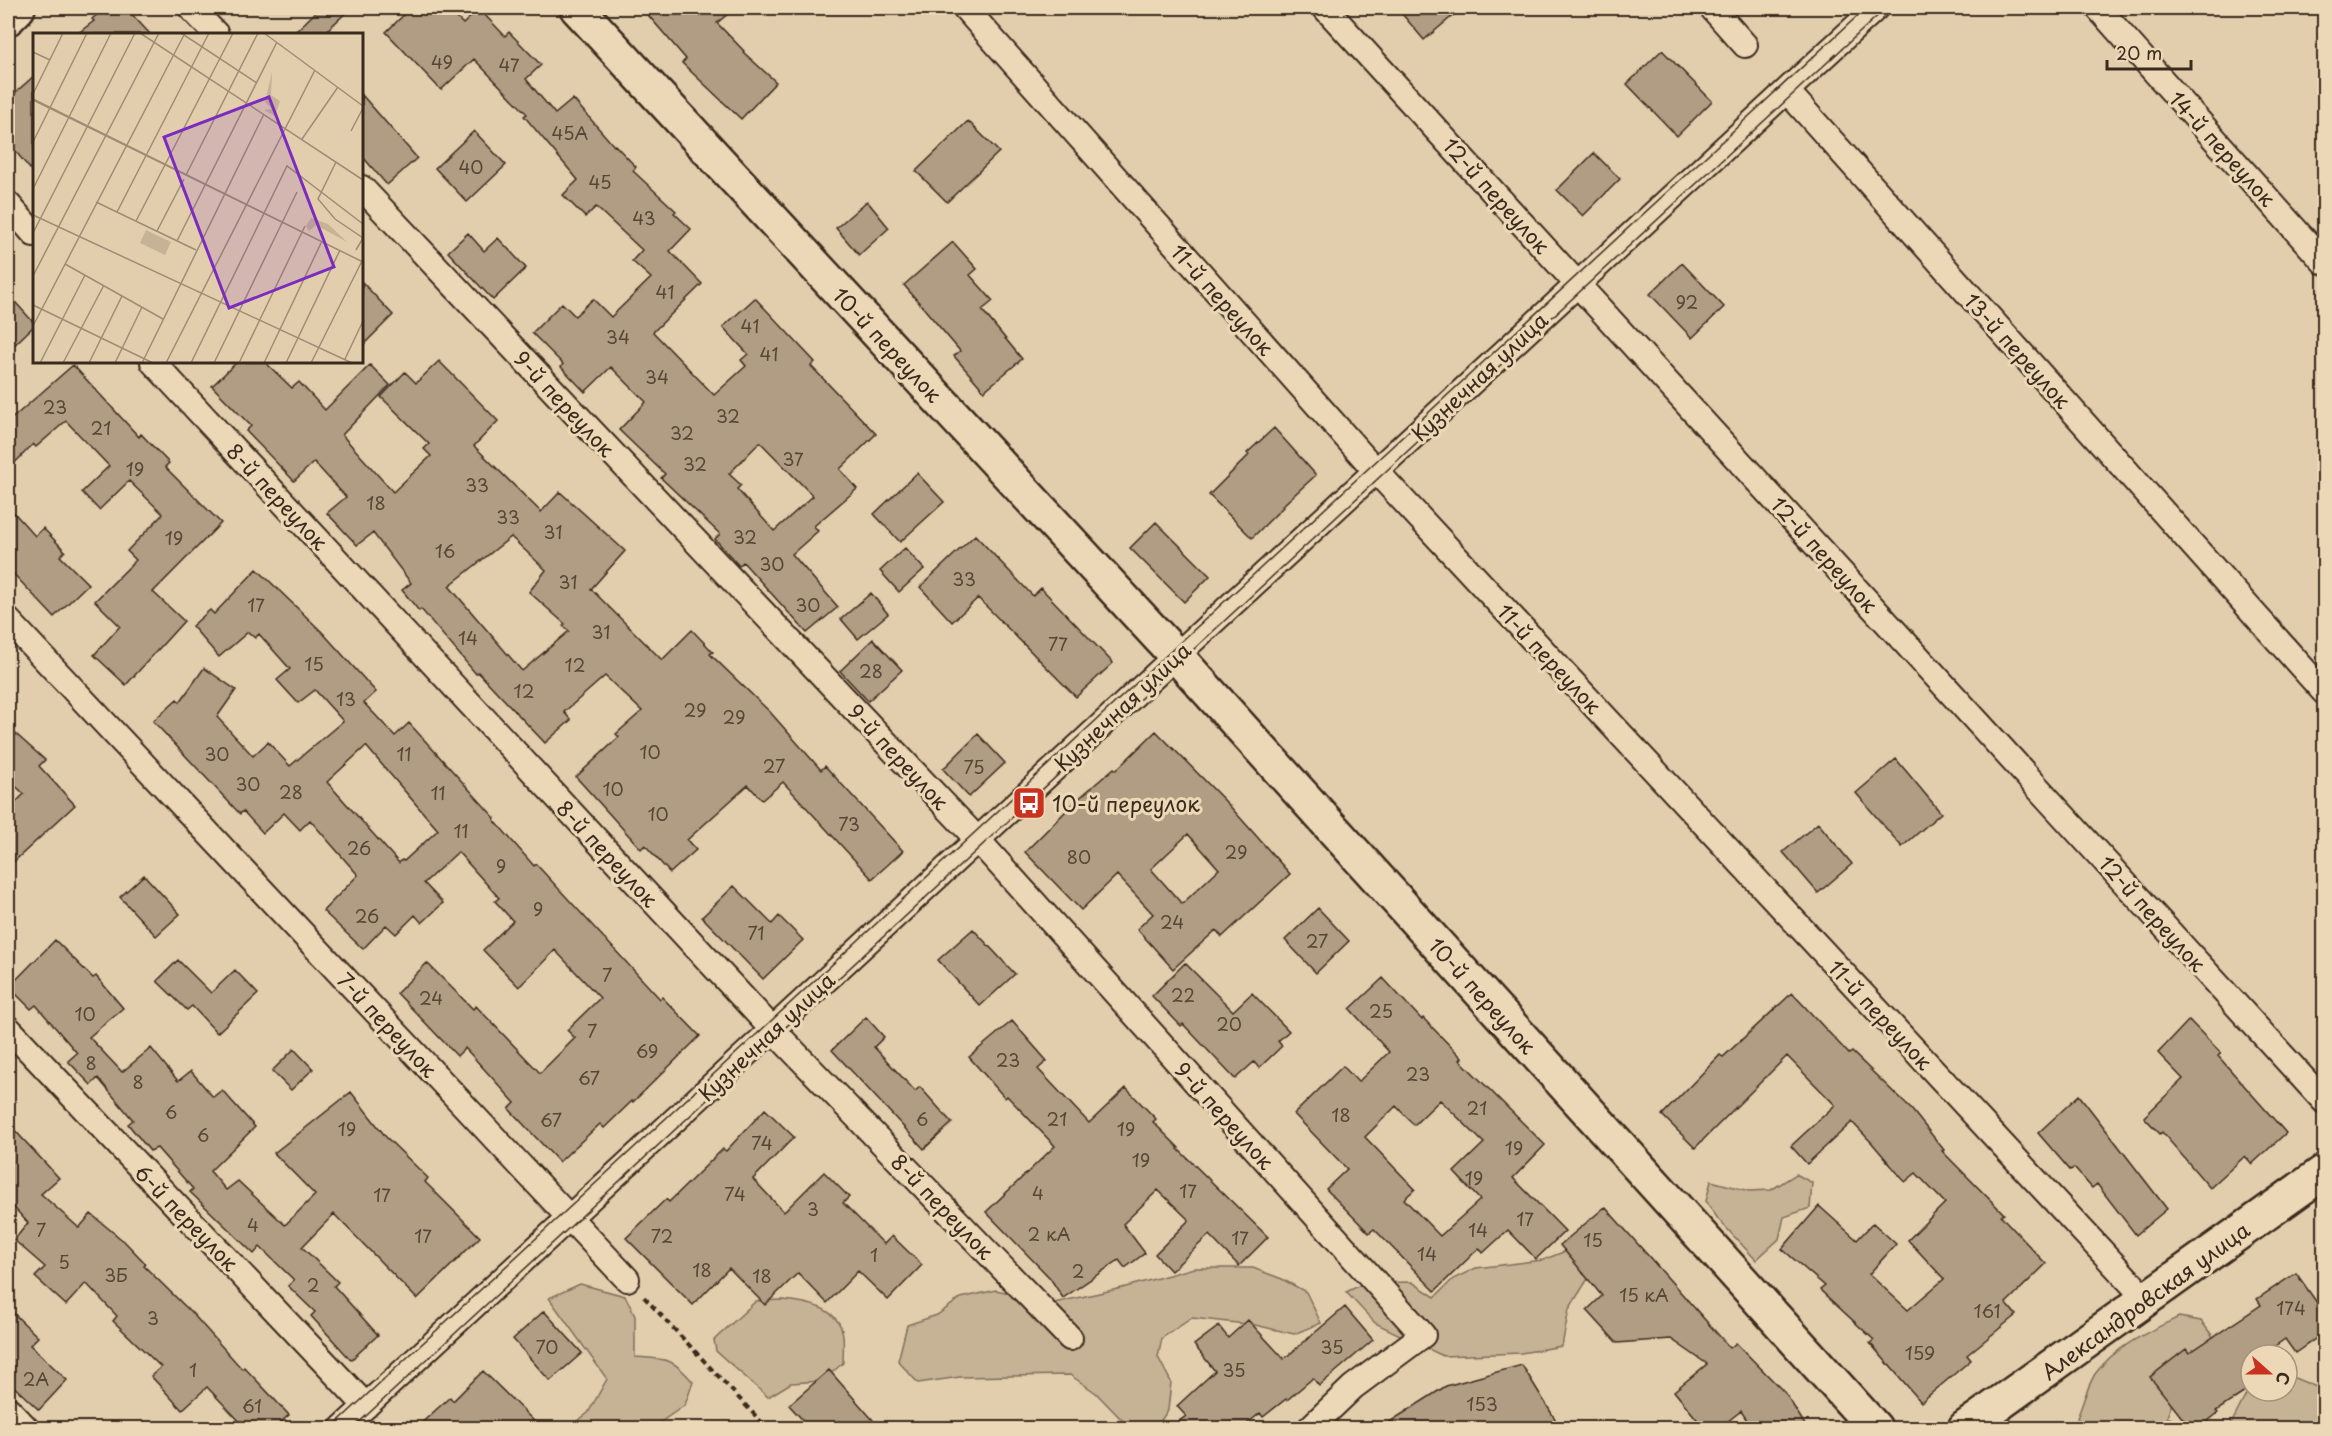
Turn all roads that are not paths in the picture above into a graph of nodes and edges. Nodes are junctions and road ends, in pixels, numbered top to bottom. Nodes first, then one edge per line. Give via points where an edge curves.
1 (18, 8) edge
2 (191, 8) edge
3 (577, 8) edge
4 (965, 8) edge
5 (1325, 8) edge
6 (1712, 8) edge
7 (1876, 8) edge
8 (2098, 8) edge
9 (8, 18) edge
10 (215, 33) edge
11 (1745, 45) dead end
12 (1787, 91) junction
13 (363, 189) edge
14 (8, 204) edge
15 (33, 233) edge
16 (2325, 262) edge
17 (1578, 285) junction
18 (154, 363) edge
19 (1376, 471) junction
20 (8, 620) edge
21 (1176, 656) junction
22 (2325, 692) edge
23 (977, 839) junction
24 (8, 1028) edge
25 (772, 1029) junction
26 (2325, 1101) edge
27 (2325, 1172) edge
28 (570, 1218) junction
29 (627, 1279) road end
30 (2146, 1299) junction
31 (1070, 1338) dead end
32 (366, 1406) junction
33 (8, 1409) edge
34 (26, 1428) edge
35 (342, 1428) edge
36 (1310, 1428) edge
37 (1875, 1428) edge
38 (1965, 1428) edge

1 - 9 street
2 - 10 street
3 - 21 street, 10-й переулок
4 - 19 street, 11-й переулок
5 - 17 street, 12-й переулок
6 - 11 street
7 - 12 street, Кузнечная улица
8 - 16 street, 14-й переулок
12 - 17 street, Кузнечная улица
12 - 22 street, 13-й переулок
13 - 23 street, 9-й переулок
14 - 15 street
17 - 19 street, Кузнечная улица
17 - 26 street, 12-й переулок
18 - 25 street, 8-й переулок
19 - 21 street, Кузнечная улица
19 - 30 street, 11-й переулок
20 - 28 street, 7-й переулок
21 - 23 street, Кузнечная улица
21 - 37 street, 10-й переулок
23 - 25 street, Кузнечная улица
23 - 36 street, 9-й переулок via 1423,1335 1353,1387
24 - 32 street, 6-й переулок
25 - 28 street, Кузнечная улица
25 - 31 street, 8-й переулок
27 - 30 street, Александровская улица
28 - 29 street, 7-й переулок
28 - 32 street, Кузнечная улица
30 - 38 street, Александровская улица
32 - 35 street, Кузнечная улица
33 - 34 street

